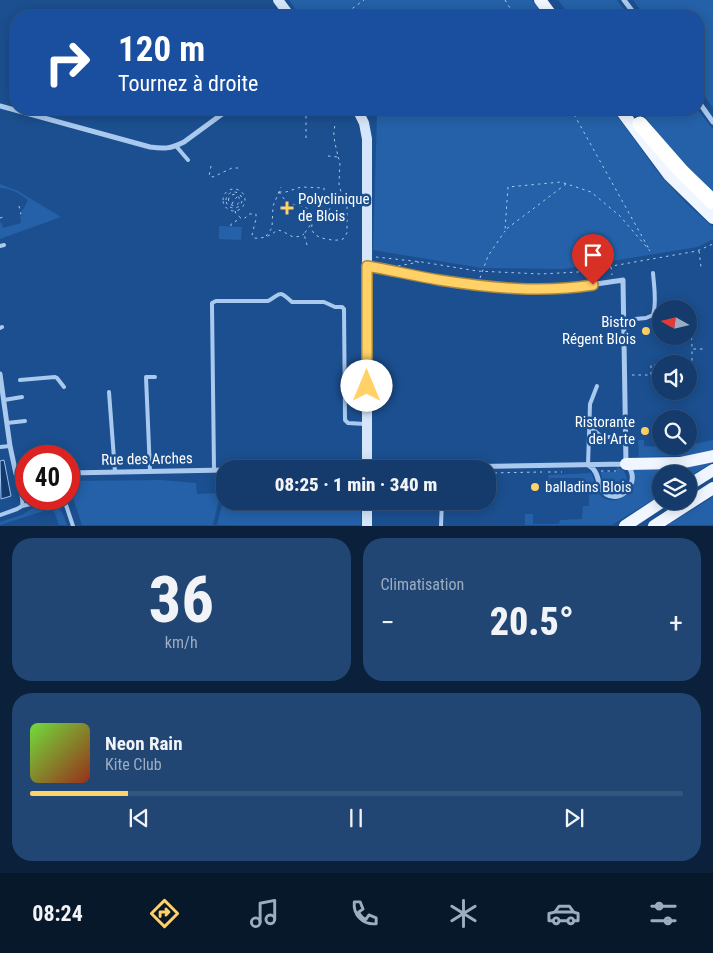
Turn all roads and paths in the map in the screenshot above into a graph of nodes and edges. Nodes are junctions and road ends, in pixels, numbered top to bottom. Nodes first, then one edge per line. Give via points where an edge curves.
1 (364, 0) edge
2 (350, 10) edge
3 (704, 109) edge
4 (34, 115) edge
5 (221, 115) edge
6 (306, 115) edge
7 (360, 115) edge
8 (573, 115) edge
9 (624, 115) edge
10 (633, 115) edge
11 (713, 122) edge
12 (336, 123) dead end
13 (640, 124) junction
14 (306, 138) dead end
15 (176, 146) junction
16 (328, 156) dead end
17 (338, 157) junction
18 (188, 160) dead end
19 (211, 166) dead end
20 (242, 168) dead end
21 (566, 184) junction
22 (281, 187) dead end
23 (235, 188) junction
24 (234, 192) junction
25 (279, 192) junction
26 (238, 196) junction
27 (345, 196) junction
28 (225, 200) junction
29 (229, 200) junction
30 (713, 202) edge
31 (232, 204) junction
32 (239, 204) junction
33 (19, 206) dead end
34 (230, 208) junction
35 (713, 210) edge
36 (234, 211) junction
37 (19, 214) dead end
38 (317, 214) junction
39 (241, 218) junction
40 (713, 218) edge
41 (312, 222) junction
42 (231, 226) dead end
43 (506, 230) junction
44 (304, 234) junction
45 (265, 236) junction
46 (713, 244) edge
47 (307, 245) dead end
48 (699, 250) junction
49 (373, 256) dead end
50 (422, 262) junction
51 (367, 266) junction
52 (610, 266) junction
53 (701, 267) dead end
54 (392, 271) junction
55 (483, 271) junction
56 (653, 273) dead end
57 (614, 282) junction
58 (478, 285) junction
59 (624, 320) junction
60 (692, 345) edge
61 (692, 348) junction
62 (703, 348) dead end
63 (692, 355) edge
64 (652, 365) edge
65 (0, 374) edge
66 (630, 375) dead end
67 (155, 377) dead end
68 (20, 380) dead end
69 (597, 386) dead end
70 (64, 388) dead end
71 (109, 392) dead end
72 (22, 397) dead end
73 (4, 400) junction
74 (25, 421) dead end
75 (7, 423) junction
76 (367, 424) junction
77 (589, 426) junction
78 (619, 437) dead end
79 (10, 446) junction
80 (0, 447) edge
81 (713, 456) edge
82 (367, 460) edge
83 (626, 464) junction
84 (588, 465) junction
85 (496, 467) edge
86 (15, 469) edge
87 (214, 470) joint
88 (562, 470) dead end
89 (713, 470) edge
90 (150, 471) junction
91 (115, 472) junction
92 (542, 472) dead end
93 (548, 472) dead end
94 (80, 473) edge
95 (496, 473) edge
96 (697, 480) edge
97 (713, 488) edge
98 (652, 508) edge
99 (15, 510) edge
100 (68, 510) edge
101 (367, 510) edge
102 (442, 510) edge
103 (0, 514) edge
104 (73, 526) edge
105 (367, 526) edge
106 (442, 526) edge
107 (625, 526) edge
108 (654, 526) edge

1 - 2 path
3 - 11 street
4 - 15 street via 150,146
5 - 15 street
6 - 14 path
7 - 51 street via 367,139
8 - 21 path via 650,251 620,216 592,192
9 - 40 main road via 669,175
10 - 13 main road
12 - 17 path via 333,134
13 - 30 highway
13 - 35 main road via 669,165
15 - 18 lane
16 - 17 path
17 - 27 path via 339,184
19 - 20 path via 209,176 213,177 232,168
21 - 43 path
21 - 43 path via 508,187
22 - 25 path
23 - 24 path
23 - 34 path via 224,195 224,206
23 - 36 path via 242,191 245,201 242,208
24 - 28 path via 228,193
24 - 32 path via 241,196
25 - 38 path via 324,188 324,203
25 - 41 path via 287,203 307,208
25 - 45 path via 273,206 272,228
26 - 29 path via 231,195
26 - 31 path
26 - 32 path
27 - 38 path via 338,194 329,210
27 - 41 path via 347,233 343,239 318,237 314,234
28 - 29 path
28 - 34 path
29 - 31 path
31 - 32 path
32 - 34 path
33 - 37 path
34 - 36 path
36 - 39 path
38 - 41 path
39 - 42 path
39 - 45 path via 256,214 252,236 258,239
41 - 44 path
43 - 55 path via 488,256
44 - 45 path via 296,238 277,230
44 - 47 path
46 - 48 path
48 - 52 path
48 - 53 path
49 - 50 path
50 - 54 path via 399,266
50 - 55 path
51 - 54 street
51 - 76 street
52 - 55 path via 542,274
52 - 57 path
54 - 58 street
55 - 58 path
56 - 59 lane via 653,315
57 - 58 street via 544,289
57 - 59 street via 623,280
59 - 83 street
60 - 61 path
61 - 62 path
61 - 63 path
64 - 66 path via 651,375
65 - 73 street
67 - 90 lane via 146,377
68 - 70 lane via 55,377
69 - 77 lane via 590,404
71 - 91 lane
72 - 73 lane
73 - 75 street
74 - 75 lane
75 - 79 street
76 - 82 street
76 - 87 lane via 348,423 346,420 344,308 324,302 292,302 282,294 268,301 214,301
77 - 78 lane via 602,437
77 - 84 lane
79 - 80 lane
79 - 86 street
81 - 83 main road via 680,463
83 - 84 street
83 - 84 street via 632,479 625,493 618,496 605,493 599,486 595,470
84 - 85 street
87 - 90 street, Rue des Arches
88 - 93 path
89 - 96 main road
90 - 91 street, Rue des Arches
91 - 94 street, Rue des Arches
92 - 95 path
97 - 108 main road
98 - 107 main road
99 - 103 lane
100 - 104 lane
101 - 105 street
102 - 106 lane

